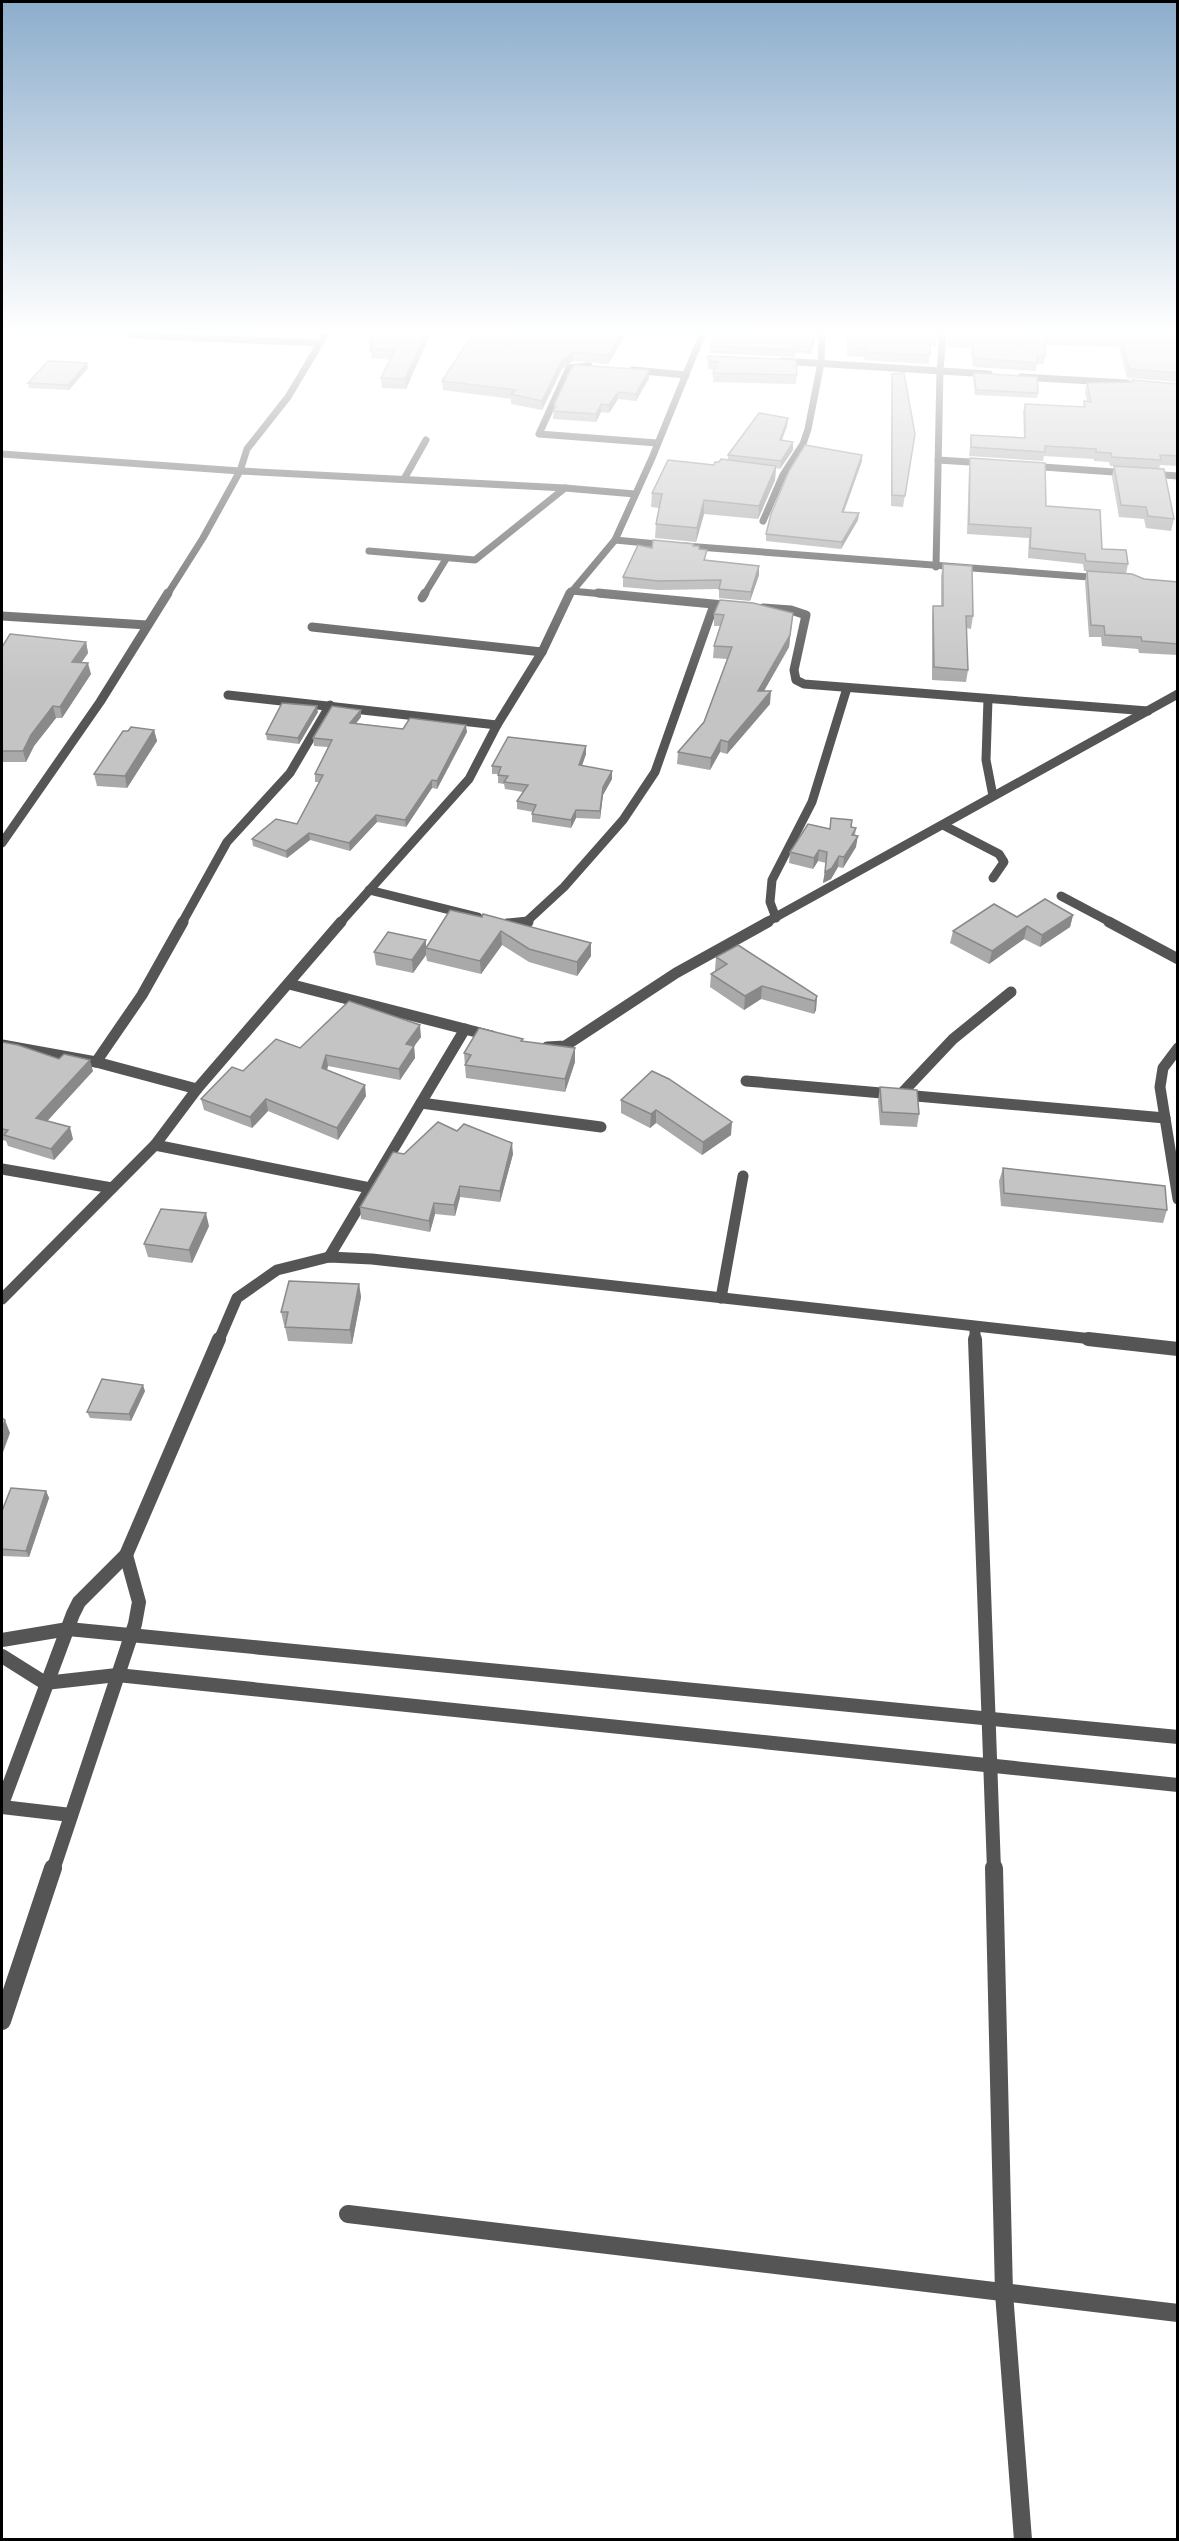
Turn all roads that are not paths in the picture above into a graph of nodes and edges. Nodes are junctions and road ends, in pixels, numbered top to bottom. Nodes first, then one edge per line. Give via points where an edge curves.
1 (2, 454) edge
2 (246, 454) edge
3 (418, 454) edge
4 (653, 454) edge
5 (797, 454) edge
6 (938, 454) edge
7 (652, 458) junction
8 (664, 459) dead end
9 (938, 460) junction
10 (997, 464) edge
11 (1020, 465) edge
12 (240, 471) junction
13 (771, 473) edge
14 (783, 475) junction
15 (1178, 476) edge
16 (404, 479) junction
17 (565, 488) junction
18 (635, 494) junction
19 (763, 521) dead end
20 (615, 540) junction
21 (369, 551) dead end
22 (446, 559) junction
23 (936, 567) junction
24 (1109, 579) edge
25 (571, 591) junction
26 (422, 598) dead end
27 (714, 605) junction
28 (745, 607) edge
29 (755, 608) edge
30 (2, 616) edge
31 (147, 626) junction
32 (312, 627) dead end
33 (542, 652) junction
34 (847, 688) junction
35 (1178, 694) edge
36 (228, 695) dead end
37 (988, 699) junction
38 (330, 705) junction
39 (1148, 711) junction
40 (497, 725) junction
41 (993, 796) junction
42 (943, 825) junction
43 (3, 838) edge
44 (993, 878) dead end
45 (369, 890) junction
46 (1061, 896) dead end
47 (776, 918) junction
48 (1178, 959) edge
49 (289, 984) junction
50 (1011, 992) dead end
51 (465, 1029) junction
52 (507, 1040) edge
53 (2, 1046) edge
54 (540, 1046) edge
55 (1178, 1048) edge
56 (96, 1062) junction
57 (746, 1080) dead end
58 (196, 1089) junction
59 (902, 1093) junction
60 (421, 1103) junction
61 (1165, 1118) junction
62 (602, 1127) dead end
63 (155, 1145) junction
64 (2, 1169) edge
65 (743, 1176) dead end
66 (112, 1188) junction
67 (370, 1188) junction
68 (1178, 1199) edge
69 (330, 1257) junction
70 (3, 1295) edge
71 (721, 1298) junction
72 (975, 1327) junction
73 (1178, 1349) edge
74 (126, 1555) junction
75 (68, 1629) junction
76 (131, 1635) junction
77 (2, 1640) edge
78 (2, 1656) edge
79 (117, 1675) junction
80 (45, 1683) junction
81 (988, 1718) junction
82 (1178, 1737) edge
83 (991, 1767) junction
84 (1178, 1785) edge
85 (2, 1805) edge
86 (71, 1815) junction
87 (2, 2021) edge
88 (348, 2214) dead end
89 (1004, 2293) junction
90 (1178, 2313) edge
91 (1023, 2540) edge

1 - 12 street
2 - 12 street
3 - 16 street
4 - 7 street
5 - 14 street
6 - 9 street
7 - 8 street
7 - 18 street
9 - 10 street
9 - 23 street
11 - 15 street
12 - 16 street
12 - 31 street
13 - 14 street
14 - 19 street
16 - 17 street
17 - 18 street
17 - 22 street via 478,559
18 - 20 street
20 - 23 street
20 - 25 street
21 - 22 street
22 - 26 street
23 - 24 street
25 - 27 street
25 - 33 street
27 - 28 street
27 - 45 street via 655,772 623,820 531,920 509,925
29 - 34 street via 804,613 806,621 794,670 796,680 811,686
30 - 31 street
31 - 43 street via 100,702
32 - 33 street
33 - 40 street
34 - 37 street
34 - 47 street via 812,802 772,880 770,902
35 - 39 street
36 - 38 street
37 - 39 street
37 - 41 street via 985,754
38 - 40 street
38 - 56 street via 290,773 227,842 142,994
39 - 41 street
40 - 45 street via 469,779
41 - 42 street
42 - 44 street via 999,854 1004,862
42 - 47 street
45 - 49 street
46 - 48 street
47 - 54 street via 676,974 565,1046
49 - 51 street
49 - 58 street
50 - 59 street via 924,1064
51 - 52 street
51 - 60 street
53 - 56 street
55 - 61 street via 1163,1068 1160,1087
56 - 58 street
57 - 59 street
58 - 63 street
59 - 61 street
60 - 62 street
60 - 67 street
61 - 68 street
63 - 66 street
63 - 67 street
64 - 66 street
65 - 71 street
66 - 70 street
67 - 69 street
69 - 71 street
69 - 74 street via 277,1269 237,1298
71 - 72 street
72 - 73 street
72 - 81 street
74 - 75 street via 79,1602
74 - 76 street via 140,1602
75 - 76 street
75 - 77 street
75 - 80 street
76 - 79 street
76 - 81 street
78 - 80 street
79 - 80 street
79 - 83 street
79 - 86 street
80 - 85 street
81 - 82 street
81 - 83 street
83 - 84 street
83 - 89 street
85 - 86 street
86 - 87 street
88 - 89 street
89 - 90 street
89 - 91 street

